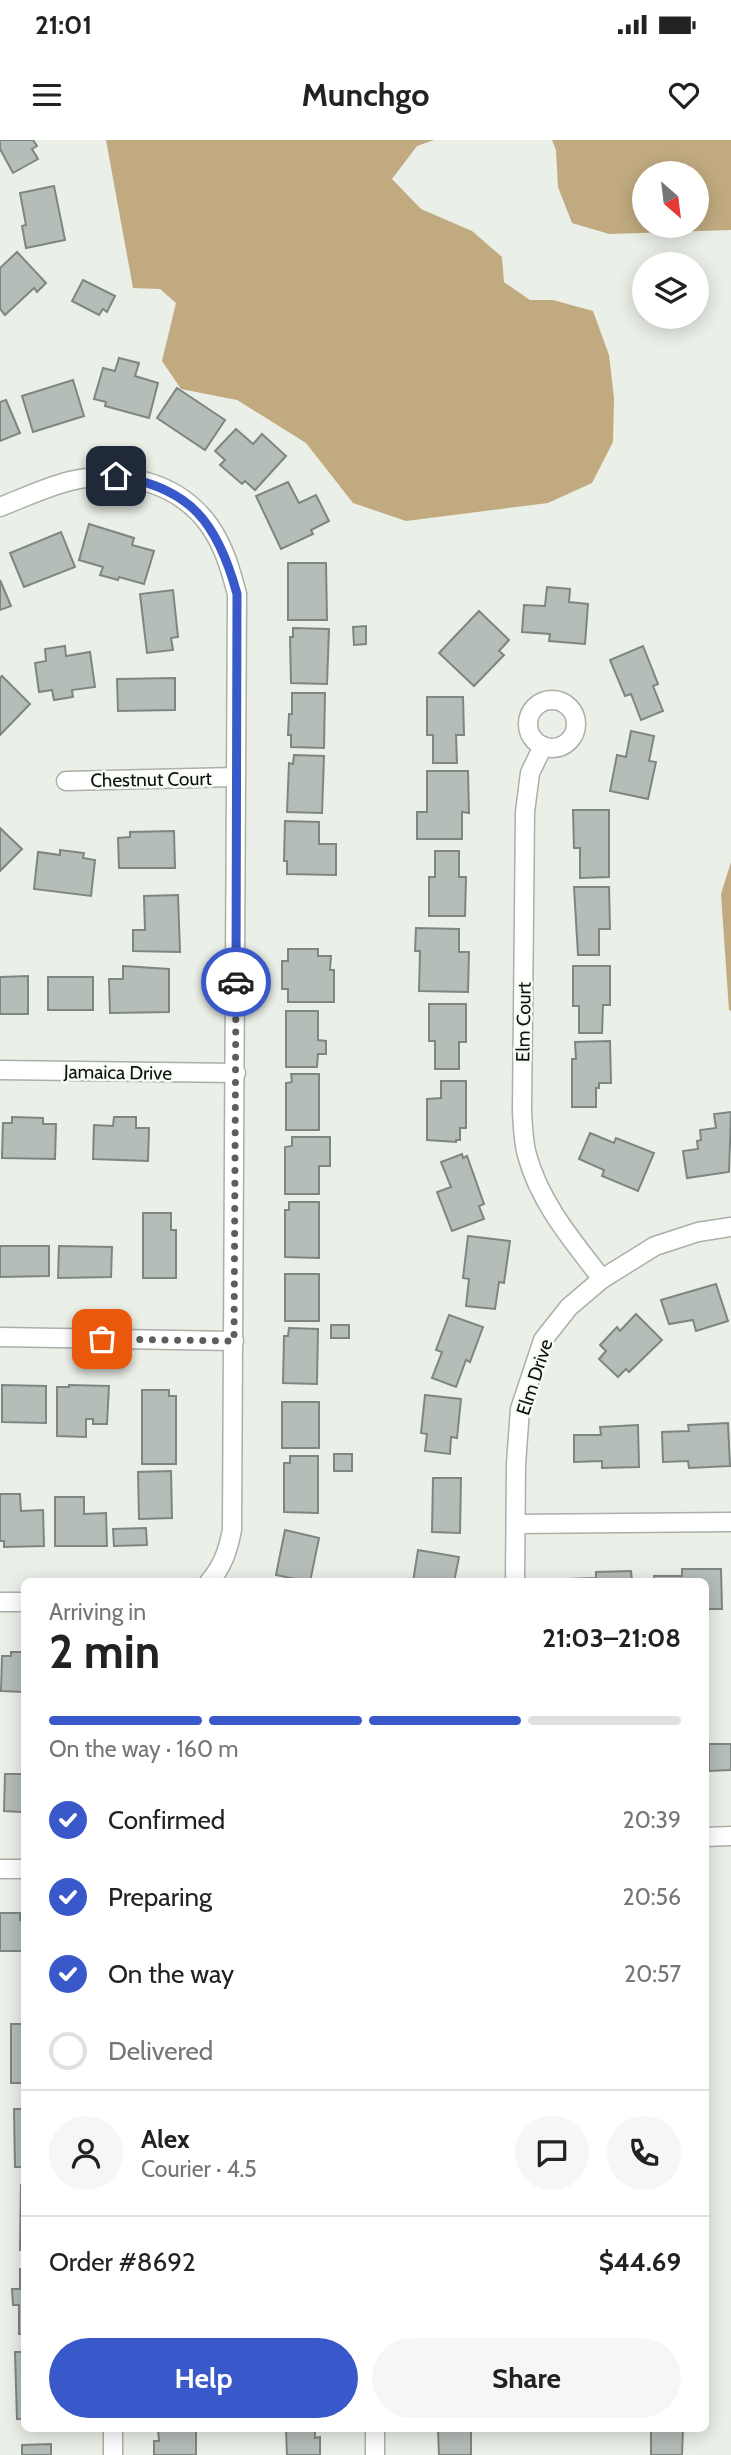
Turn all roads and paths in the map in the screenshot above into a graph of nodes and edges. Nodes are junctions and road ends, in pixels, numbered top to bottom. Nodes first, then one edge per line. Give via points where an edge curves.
1 (0, 507) edge
2 (543, 746) dead end
3 (236, 777) junction
4 (66, 781) dead end
5 (0, 1070) edge
6 (236, 1073) junction
7 (731, 1227) edge
8 (602, 1279) junction
9 (0, 1337) edge
10 (234, 1341) junction
11 (731, 1522) edge
12 (517, 1524) junction
13 (213, 1578) edge
14 (515, 1578) edge
15 (0, 1602) edge
16 (21, 1602) edge
17 (731, 1836) edge
18 (709, 1837) edge
19 (0, 1869) edge
20 (21, 1869) edge
21 (113, 2432) edge
22 (375, 2432) edge
23 (113, 2455) edge
24 (375, 2455) edge

1 - 3 street via 70,481 116,476 165,488 210,526 228,559 237,594
2 - 8 street, Elm Court via 530,773 525,812 522,1112 526,1152 555,1219
3 - 4 street, Chestnut Court
3 - 6 street
5 - 6 street, Jamaica Drive
6 - 10 street
7 - 8 street, Elm Drive via 655,1246
8 - 12 street, Elm Drive via 569,1307 543,1340 520,1409
9 - 10 street
10 - 13 street via 232,1530 227,1555
11 - 12 street
12 - 14 street, Elm Drive
15 - 16 street
17 - 18 street
19 - 20 street
21 - 23 street
22 - 24 street

